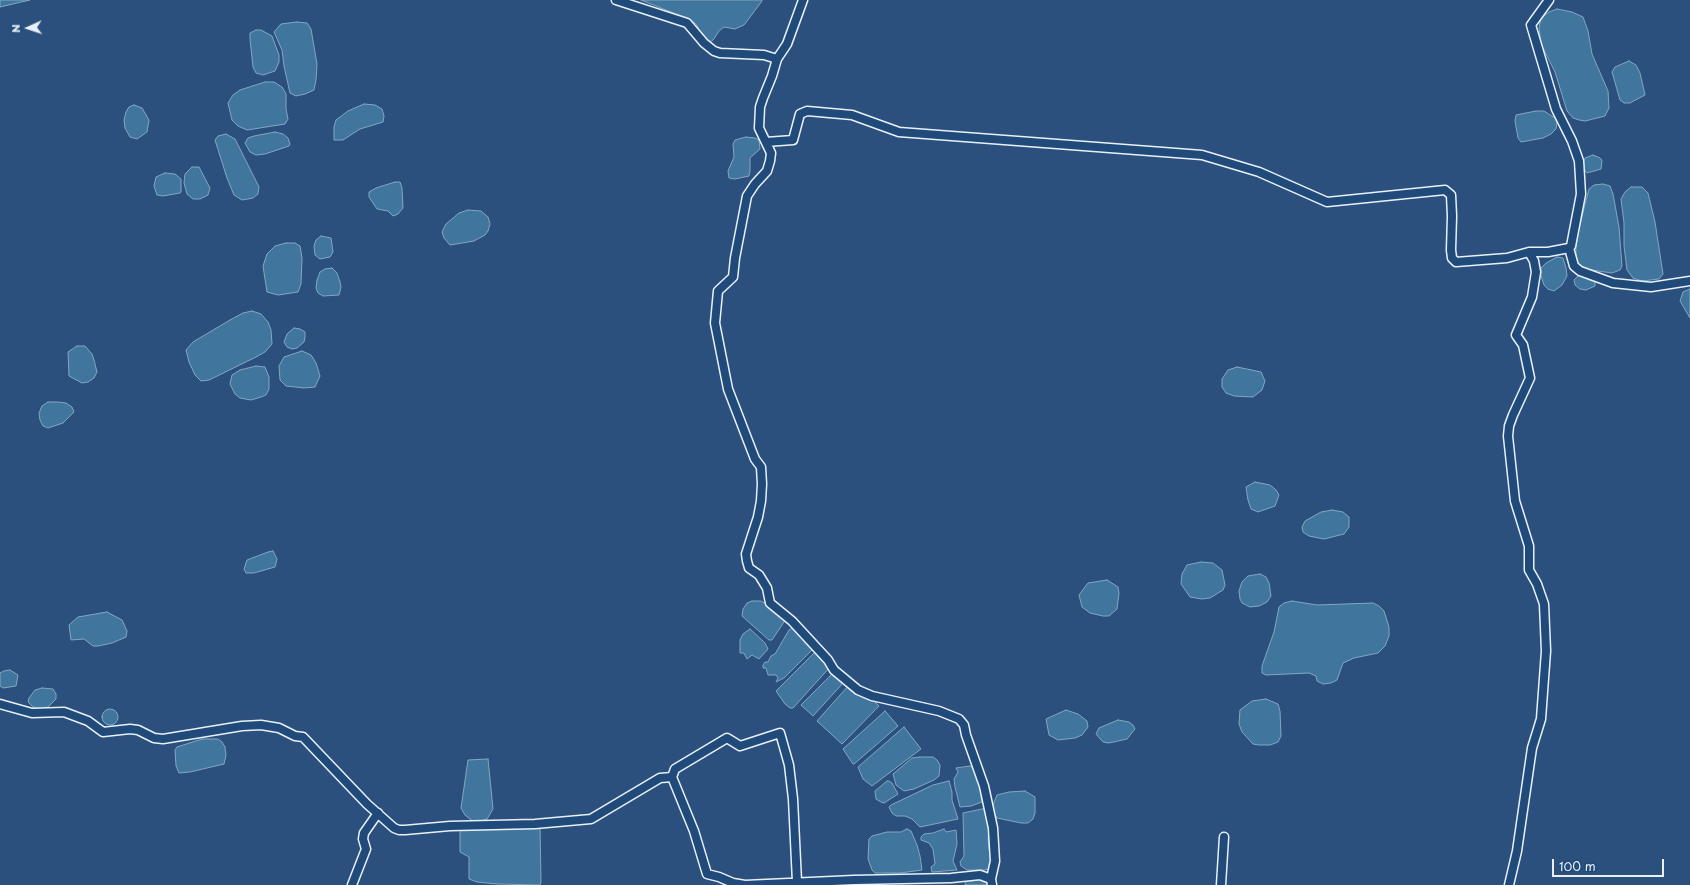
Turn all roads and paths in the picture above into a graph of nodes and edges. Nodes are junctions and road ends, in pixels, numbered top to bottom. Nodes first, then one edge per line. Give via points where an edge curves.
1 (616, 0) edge
2 (803, 0) edge
3 (1549, 0) edge
4 (777, 59) junction
5 (766, 142) junction
6 (1568, 248) junction
7 (1529, 252) junction
8 (1690, 281) edge
9 (0, 704) edge
10 (672, 777) junction
11 (378, 813) junction
12 (1224, 837) dead end
13 (797, 882) junction
14 (992, 882) edge
15 (352, 885) edge
16 (1221, 885) edge
17 (1509, 885) edge

1 - 4 street via 687,23 714,51 764,55
2 - 4 street via 787,44
3 - 6 street via 1531,25 1556,110 1579,161 1581,194 1571,246
4 - 5 street via 760,107 759,128
5 - 7 street via 793,140 800,114 812,111 852,115 899,132 1202,155 1259,172 1328,202 1445,190 1451,195 1451,250 1452,258 1456,262 1507,258
5 - 14 street via 771,153 770,161 766,171 747,196 734,258 733,277 718,291 715,323 728,389 755,459 761,467 761,501 746,554 749,568 759,575 767,588 770,603 792,621 834,670 858,690 872,696 939,711 959,719 964,725 984,786 993,828 995,860
6 - 7 street
6 - 8 street via 1574,266 1580,271 1613,283 1651,287
7 - 17 street via 1536,272 1532,297 1516,335 1523,345 1530,378 1513,415 1508,436 1515,501 1529,546 1529,570 1544,604 1546,652 1541,719 1532,748 1517,851
9 - 11 street via 32,712 64,712 88,721 103,732 130,729 163,739 242,726 261,725 279,728 303,737
10 - 11 street via 660,778 591,819 405,830 394,828
10 - 13 street via 694,831 707,874 746,885
10 - 13 street via 676,769 727,738 740,746 780,732 790,772
11 - 15 street via 364,833 366,849
12 - 16 street
13 - 14 street via 980,875

